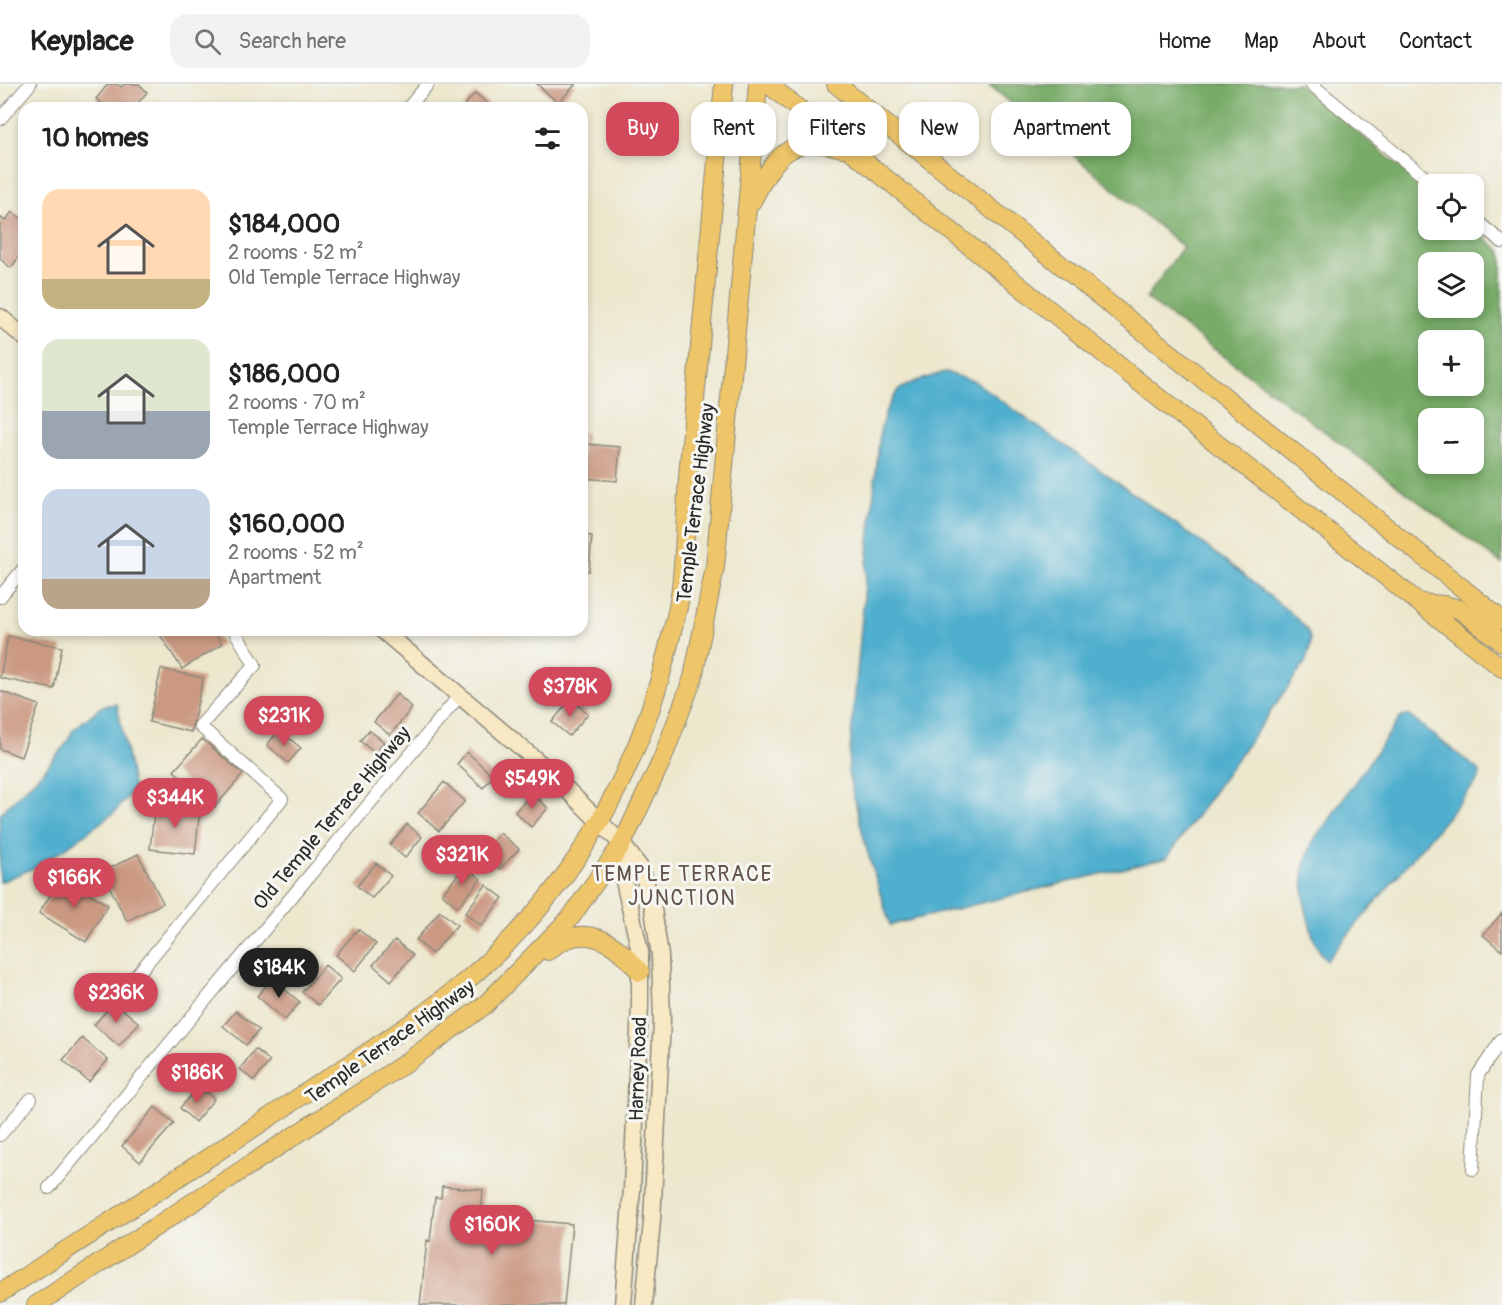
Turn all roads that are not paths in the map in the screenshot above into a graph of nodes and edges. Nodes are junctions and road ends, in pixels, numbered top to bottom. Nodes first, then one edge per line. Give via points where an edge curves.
1 (30, 84) edge
2 (428, 84) edge
3 (724, 84) edge
4 (758, 84) edge
5 (768, 84) edge
6 (836, 84) edge
7 (1311, 84) edge
8 (413, 102) edge
9 (790, 102) edge
10 (0, 119) edge
11 (788, 152) edge
12 (857, 156) edge
13 (1421, 174) edge
14 (747, 211) junction
15 (1484, 227) edge
16 (1502, 242) edge
17 (0, 317) edge
18 (18, 332) edge
19 (18, 575) edge
20 (0, 597) edge
21 (1420, 603) junction
22 (1502, 620) edge
23 (238, 636) edge
24 (388, 636) edge
25 (1502, 642) edge
26 (1502, 668) edge
27 (460, 694) junction
28 (599, 823) junction
29 (622, 844) junction
30 (640, 972) junction
31 (136, 976) dead end
32 (485, 1005) junction
33 (1502, 1039) edge
34 (31, 1099) dead end
35 (0, 1135) edge
36 (1473, 1169) dead end
37 (49, 1188) dead end
38 (0, 1293) edge
39 (36, 1305) edge
40 (623, 1305) edge
41 (644, 1305) edge

1 - 10 street
2 - 8 street
3 - 28 main road, Temple Terrace Highway via 680,596 649,713 628,768
4 - 14 main road, Temple Terrace Highway
5 - 9 main road
6 - 22 main road
7 - 13 street
11 - 14 main road via 766,172
12 - 21 main road
14 - 29 main road, Temple Terrace Highway via 715,567 693,678 662,760
15 - 16 street
17 - 18 street
19 - 20 street
21 - 25 main road via 1459,609
21 - 26 main road
23 - 31 street via 255,665 200,726 282,800
24 - 27 street, Harney Road
27 - 28 street, Harney Road via 543,766
27 - 37 street, Old Temple Terrace Highway
28 - 29 street, Harney Road
28 - 38 main road, Temple Terrace Highway via 578,858 533,915 481,969 453,991 267,1119
29 - 30 street, Harney Road via 624,881 640,952
29 - 32 main road, Temple Terrace Highway via 571,917
29 - 41 street, Harney Road via 641,868 652,902 660,956 661,1040
30 - 32 main road via 624,952 606,941 590,936 570,937 557,943
30 - 40 street, Harney Road via 632,1189
32 - 39 main road, Temple Terrace Highway via 404,1064
33 - 36 street via 1478,1075
34 - 35 street

